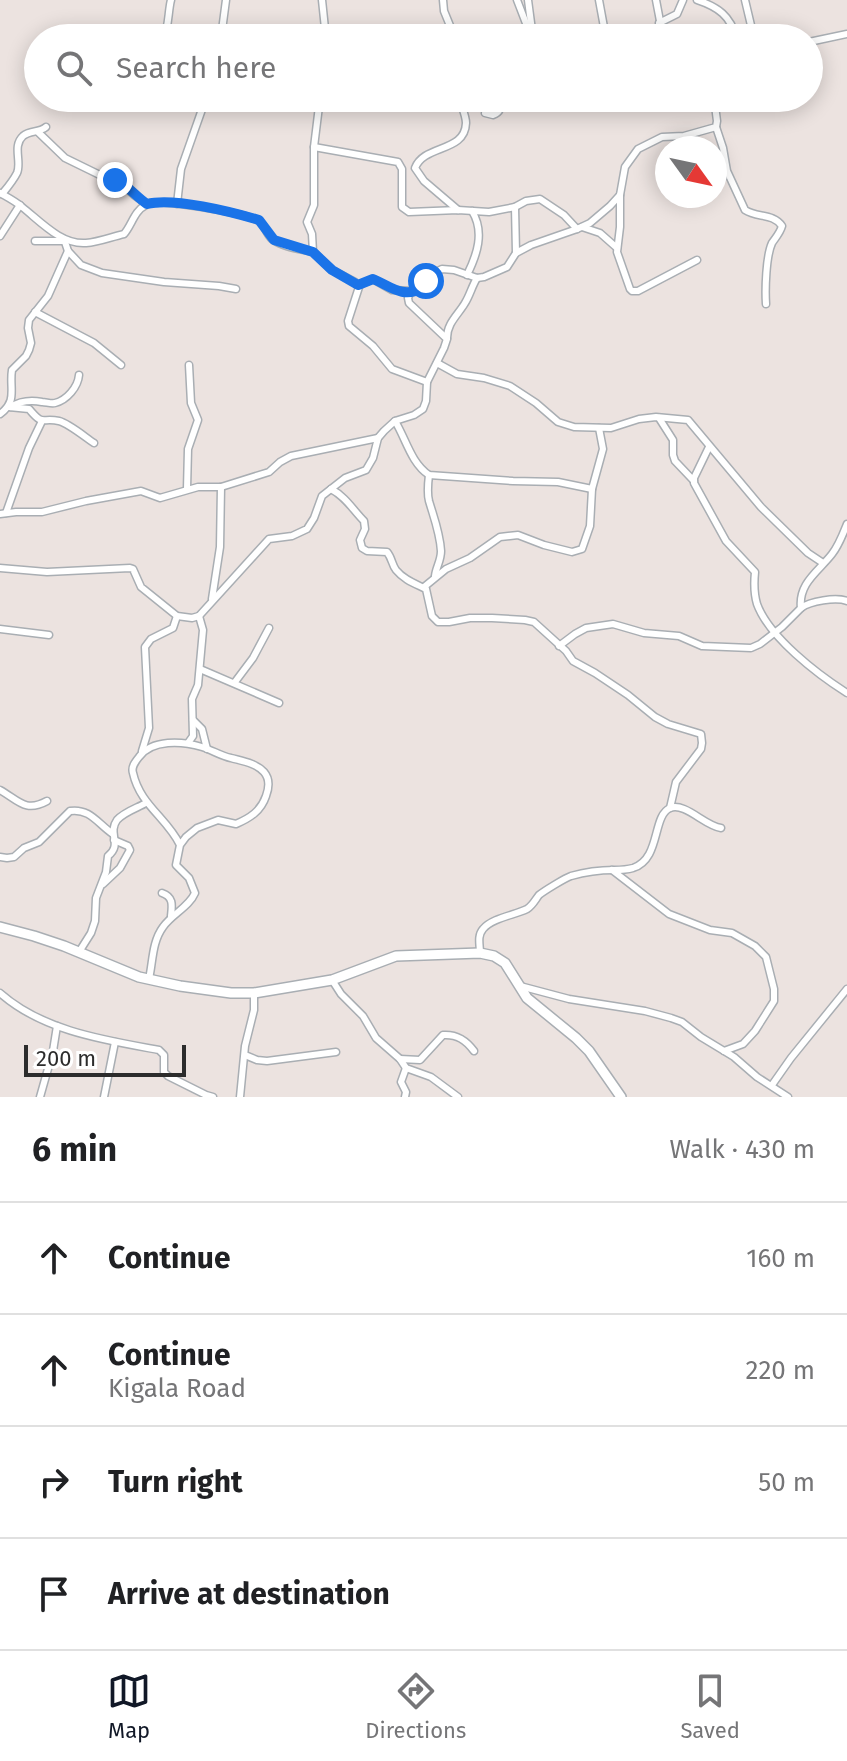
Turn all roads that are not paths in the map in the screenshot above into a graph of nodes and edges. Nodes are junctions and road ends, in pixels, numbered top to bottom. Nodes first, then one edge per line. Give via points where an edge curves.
1 (171, 0) edge
2 (226, 0) edge
3 (322, 0) edge
4 (443, 0) edge
5 (517, 0) edge
6 (528, 0) edge
7 (599, 0) edge
8 (656, 0) edge
9 (683, 0) edge
10 (697, 0) edge
11 (745, 0) edge
12 (660, 21) junction
13 (167, 24) edge
14 (224, 24) edge
15 (325, 24) edge
16 (449, 24) edge
17 (526, 24) edge
18 (530, 24) edge
19 (603, 24) edge
20 (659, 24) edge
21 (731, 24) edge
22 (751, 24) edge
23 (847, 34) edge
24 (823, 39) edge
25 (201, 112) edge
26 (318, 112) edge
27 (463, 112) edge
28 (499, 112) edge
29 (716, 112) edge
30 (485, 113) dead end
31 (46, 127) dead end
32 (716, 127) junction
33 (38, 132) junction
34 (314, 147) junction
35 (398, 162) junction
36 (416, 165) junction
37 (1, 194) edge
38 (620, 195) junction
39 (147, 204) junction
40 (177, 204) junction
41 (20, 205) junction
42 (515, 207) junction
43 (458, 210) junction
44 (472, 211) junction
45 (580, 228) junction
46 (0, 236) edge
47 (65, 240) junction
48 (35, 241) dead end
49 (617, 248) junction
50 (68, 251) junction
51 (313, 252) junction
52 (516, 253) junction
53 (697, 260) dead end
54 (467, 275) junction
55 (477, 278) junction
56 (358, 285) junction
57 (236, 289) dead end
58 (412, 291) junction
59 (766, 304) dead end
60 (35, 312) junction
61 (447, 338) junction
62 (437, 363) junction
63 (121, 365) dead end
64 (189, 365) dead end
65 (79, 375) dead end
66 (427, 382) junction
67 (10, 407) junction
68 (0, 414) edge
69 (659, 418) junction
70 (42, 421) junction
71 (395, 421) junction
72 (599, 428) junction
73 (378, 438) junction
74 (94, 443) dead end
75 (709, 447) junction
76 (429, 475) junction
77 (694, 481) junction
78 (221, 487) junction
79 (187, 489) junction
80 (331, 489) junction
81 (592, 489) junction
82 (3, 514) edge
83 (847, 524) edge
84 (823, 563) junction
85 (0, 568) edge
86 (435, 578) junction
87 (424, 587) junction
88 (212, 601) junction
89 (847, 601) edge
90 (801, 608) junction
91 (177, 616) junction
92 (199, 616) junction
93 (269, 628) dead end
94 (0, 629) edge
95 (774, 633) junction
96 (49, 635) dead end
97 (559, 646) junction
98 (200, 669) junction
99 (235, 682) junction
100 (847, 693) edge
101 (279, 703) dead end
102 (193, 720) junction
103 (148, 734) junction
104 (160, 743) junction
105 (188, 743) junction
106 (207, 749) junction
107 (141, 754) junction
108 (0, 790) edge
109 (47, 801) dead end
110 (146, 803) junction
111 (670, 808) junction
112 (721, 828) dead end
113 (114, 837) junction
114 (180, 845) junction
115 (0, 857) edge
116 (612, 870) junction
117 (101, 886) junction
118 (162, 893) dead end
119 (171, 918) junction
120 (0, 927) edge
121 (79, 952) junction
122 (480, 953) junction
123 (149, 979) junction
124 (332, 980) junction
125 (519, 985) junction
126 (847, 989) edge
127 (0, 993) edge
128 (254, 993) junction
129 (57, 1026) junction
130 (115, 1042) junction
131 (474, 1051) dead end
132 (724, 1051) junction
133 (336, 1052) dead end
134 (245, 1055) junction
135 (400, 1059) junction
136 (420, 1060) junction
137 (406, 1068) junction
138 (431, 1077) junction
139 (772, 1085) junction
140 (40, 1097) edge
141 (104, 1097) edge
142 (213, 1097) edge
143 (240, 1097) edge
144 (405, 1097) edge
145 (458, 1097) edge
146 (621, 1097) edge
147 (788, 1097) edge

1 - 13 street
2 - 14 street
3 - 15 street
4 - 16 street
5 - 17 street
6 - 18 street
7 - 19 street
8 - 12 street
9 - 12 street via 677,14
10 - 21 street
11 - 22 street
12 - 20 street
23 - 24 street
25 - 40 street via 181,169
26 - 34 street
27 - 36 street via 466,121 459,140
28 - 30 street
29 - 32 street
31 - 33 street
32 - 38 street via 662,137 638,149 625,167
32 - 59 street via 727,171 745,210 775,218 782,226 771,246
33 - 37 street via 21,139 18,171
33 - 39 street via 65,158 120,182
34 - 35 street
34 - 51 street via 314,205 307,222
35 - 36 street
35 - 43 street via 402,207 412,213
36 - 43 street via 424,181
37 - 41 street
38 - 45 street
38 - 49 street
39 - 40 street
39 - 47 street via 124,234 88,243
40 - 51 street via 256,219 277,243
41 - 46 street
41 - 47 street
42 - 44 street
42 - 45 street via 540,199
42 - 52 street
43 - 44 street
44 - 54 street via 479,240
45 - 49 street via 600,233
45 - 52 street
47 - 48 street
47 - 50 street
49 - 53 street via 635,291
50 - 57 street via 81,265 102,273
50 - 60 street
51 - 56 street
52 - 55 street via 507,267
54 - 55 street
54 - 58 street via 439,270 423,288
55 - 61 street
56 - 58 street via 373,279 392,290
56 - 66 street via 349,326 392,369
58 - 61 street via 409,303
60 - 63 street via 94,343
60 - 67 street via 28,324 29,350 12,370
61 - 62 street
62 - 66 street
62 - 72 street via 465,377 510,386 565,424
64 - 79 street via 191,403 198,420 188,449
65 - 67 street via 75,389 57,402 33,400
66 - 71 street via 423,409
67 - 68 street
67 - 70 street via 29,409
69 - 72 street
69 - 75 street via 688,420
69 - 77 street via 673,440 675,461
70 - 74 street via 58,420
70 - 82 street
71 - 73 street
71 - 76 street via 419,468
72 - 81 street via 603,449
73 - 78 street via 291,456 269,472
73 - 80 street via 366,470
75 - 77 street
75 - 84 street via 761,507
76 - 81 street via 558,482
76 - 86 street via 428,498 441,547
77 - 95 street via 726,541 755,572 757,603
78 - 79 street
78 - 88 street
79 - 82 street via 160,498 141,491 42,512
80 - 87 street via 364,521 362,548 387,552 399,574
80 - 88 street via 322,496 307,529 269,539
81 - 86 street via 588,534 580,551 509,535
83 - 84 street
84 - 90 street via 803,587
85 - 91 street via 130,568 141,587
86 - 87 street
87 - 97 street via 438,622 525,620
88 - 92 street
89 - 90 street via 839,598
90 - 95 street
91 - 92 street
91 - 103 street via 173,628 145,647
92 - 98 street
93 - 99 street
94 - 96 street
95 - 97 street via 742,649 702,646 679,636 603,624
95 - 100 street
97 - 111 street via 655,717 701,735 701,749 678,777
98 - 99 street
98 - 102 street
99 - 101 street
102 - 105 street
102 - 106 street via 202,729
103 - 104 street
103 - 107 street
104 - 105 street
104 - 107 street
105 - 106 street
106 - 114 street via 258,767 268,778 267,791 250,817 236,824 210,822
107 - 110 street via 133,773
108 - 109 street via 28,806
110 - 113 street via 120,818
110 - 114 street
111 - 112 street via 694,813
111 - 116 street via 647,860 631,869
113 - 115 street via 95,817 70,811 39,842 12,858
113 - 117 street via 115,849 108,856
113 - 117 street via 130,850
114 - 119 street via 177,867 195,893
116 - 122 street via 566,878 528,908 487,925 479,936
116 - 132 street via 669,914 732,933 766,957 774,1001 743,1044
117 - 121 street via 91,933
118 - 119 street via 170,897
119 - 123 street via 156,940
120 - 121 street
121 - 123 street
122 - 124 street via 396,956
122 - 125 street via 505,963
123 - 128 street via 201,990
124 - 128 street
124 - 135 street via 376,1038
125 - 132 street via 671,1018
125 - 146 street via 589,1051
126 - 139 street
127 - 129 street
128 - 134 street
129 - 130 street
129 - 140 street
130 - 141 street
130 - 142 street via 159,1050 168,1076
131 - 136 street via 460,1037 443,1035
132 - 139 street
133 - 134 street via 267,1061
134 - 143 street
135 - 136 street
135 - 137 street
136 - 138 street
137 - 138 street
137 - 144 street via 401,1082
138 - 145 street
139 - 147 street

